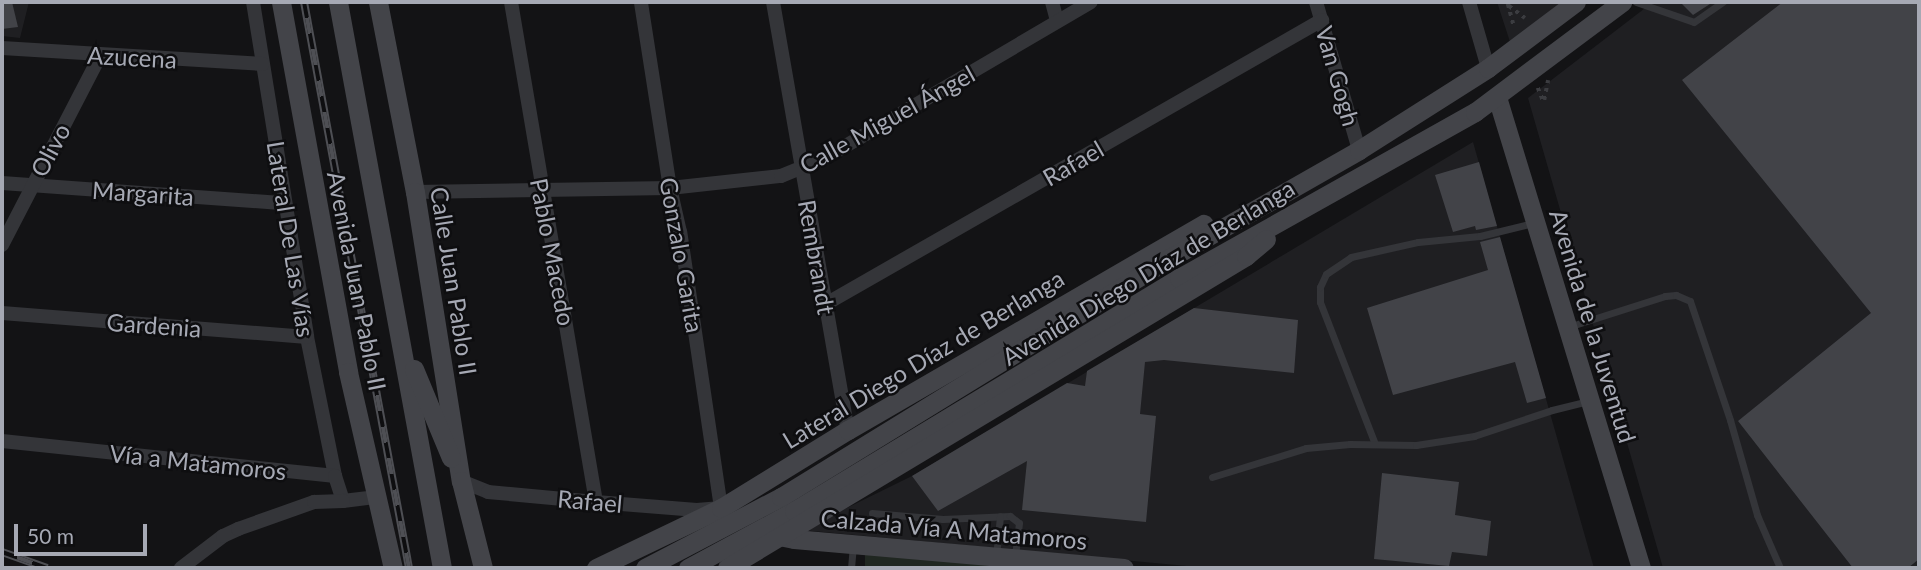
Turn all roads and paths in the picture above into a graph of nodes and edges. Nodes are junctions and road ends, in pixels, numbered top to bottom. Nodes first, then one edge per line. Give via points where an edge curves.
1 (253, 2) edge
2 (281, 2) edge
3 (338, 2) edge
4 (379, 2) edge
5 (510, 2) edge
6 (642, 2) edge
7 (773, 2) edge
8 (1052, 2) edge
9 (1090, 2) edge
10 (1317, 2) edge
11 (1469, 2) edge
12 (1576, 2) edge
13 (1622, 2) edge
14 (1636, 2) edge
15 (1723, 2) edge
16 (1508, 4) dead end
17 (1322, 20) junction
18 (1058, 21) junction
19 (1514, 27) dead end
20 (2, 48) edge
21 (100, 56) junction
22 (263, 64) junction
23 (1488, 68) junction
24 (1538, 87) dead end
25 (1497, 97) junction
26 (1544, 103) dead end
27 (1359, 149) junction
28 (802, 169) junction
29 (2, 183) edge
30 (31, 186) junction
31 (540, 188) junction
32 (670, 188) junction
33 (415, 192) junction
34 (1277, 197) junction
35 (284, 202) junction
36 (1284, 219) junction
37 (1535, 222) junction
38 (2, 245) edge
39 (824, 305) junction
40 (2, 313) edge
41 (1568, 327) junction
42 (307, 337) junction
43 (404, 351) junction
44 (1590, 401) junction
45 (848, 430) junction
46 (2, 441) edge
47 (1375, 444) junction
48 (792, 466) junction
49 (335, 476) junction
50 (1212, 477) dead end
51 (461, 481) junction
52 (813, 481) dead end
53 (375, 497) junction
54 (343, 501) junction
55 (596, 502) junction
56 (721, 508) junction
57 (824, 510) junction
58 (872, 513) dead end
59 (1000, 516) junction
60 (739, 522) junction
61 (780, 536) junction
62 (649, 543) junction
63 (853, 545) junction
64 (1005, 558) junction
65 (742, 565) edge
66 (181, 568) edge
67 (393, 568) edge
68 (442, 568) edge
69 (483, 568) edge
70 (596, 568) edge
71 (645, 568) edge
72 (663, 568) edge
73 (688, 568) edge
74 (851, 568) edge
75 (1124, 568) edge
76 (1641, 568) edge
77 (1780, 568) edge

1 - 22 street, Lateral De Las Vías
2 - 53 main road, Avenida Juan Pablo II
3 - 43 main road, Avenida Juan Pablo II
4 - 33 main road, Calle Juan Pablo II
5 - 31 street, Pablo Macedo
6 - 32 street, Gonzalo Garita
7 - 28 street, Rembrandt
8 - 18 street
9 - 18 street, Calle Miguel Ángel
10 - 17 street, Van Gogh
11 - 23 street
12 - 23 main road, Avenida Diego Díaz de Berlanga
13 - 25 main road, Avenida Diego Díaz de Berlanga
14 - 15 lane via 1694,22
16 - 19 path
17 - 27 street, Van Gogh
17 - 39 street, Rafael
18 - 28 street, Calle Miguel Ángel
20 - 21 street, Azucena
21 - 22 street, Azucena
21 - 30 street, Olivo
22 - 35 street, Lateral De Las Vías
23 - 27 main road, Avenida Diego Díaz de Berlanga
24 - 26 path
25 - 36 main road, Avenida Diego Díaz de Berlanga
25 - 37 main road, Avenida de la Juventud
27 - 34 main road, Avenida Diego Díaz de Berlanga
28 - 32 street, Calle Miguel Ángel via 772,177
28 - 39 street, Rembrandt
29 - 30 street, Margarita
30 - 35 street, Margarita
30 - 38 street, Olivo
31 - 32 street, Calle Miguel Ángel
31 - 33 street, Calle Miguel Ángel
31 - 55 street, Pablo Macedo
32 - 56 street, Gonzalo Garita
33 - 51 main road, Calle Juan Pablo II
34 - 45 main road, Lateral Diego Díaz de Berlanga via 1238,208 1163,246
34 - 71 main road, Avenida Diego Díaz de Berlanga via 781,497
35 - 42 street, Lateral De Las Vías
36 - 57 main road via 1246,256
36 - 73 main road, Avenida Diego Díaz de Berlanga via 794,512
37 - 41 main road, Avenida de la Juventud
37 - 47 lane via 1351,257 1326,274 1320,302
39 - 45 street, Rembrandt
40 - 42 street, Gardenia
41 - 44 main road, Avenida de la Juventud
41 - 77 lane via 1665,296 1690,301 1757,515
42 - 49 street, Lateral De Las Vías
43 - 51 main road
43 - 68 main road, Avenida Juan Pablo II
44 - 47 lane via 1474,436 1416,445
44 - 76 main road, Avenida de la Juventud
45 - 48 main road, Lateral Diego Díaz de Berlanga
45 - 52 lane via 849,459
46 - 49 street, Vía a Matamoros
47 - 50 lane via 1306,448
48 - 56 main road, Lateral Diego Díaz de Berlanga
48 - 57 main road via 794,492 807,504
49 - 54 street
51 - 55 street, Rafael via 488,492
51 - 69 main road, Calle Juan Pablo II
53 - 54 street
53 - 67 main road, Avenida Juan Pablo II
54 - 66 street via 314,502 237,529
55 - 56 street, Rafael
56 - 60 main road, Calzada Vía A Matamoros
56 - 62 main road, Lateral Diego Díaz de Berlanga
56 - 65 main road via 726,539
57 - 61 main road
58 - 59 lane via 950,519
59 - 64 lane
59 - 64 lane via 1014,517 1019,523
60 - 61 main road, Calzada Vía A Matamoros
60 - 65 main road via 747,540
61 - 63 main road, Calzada Vía A Matamoros
61 - 65 main road
62 - 70 main road, Lateral Diego Díaz de Berlanga
62 - 72 main road
63 - 64 main road, Calzada Vía A Matamoros
63 - 74 lane
64 - 75 main road, Calzada Vía A Matamoros

